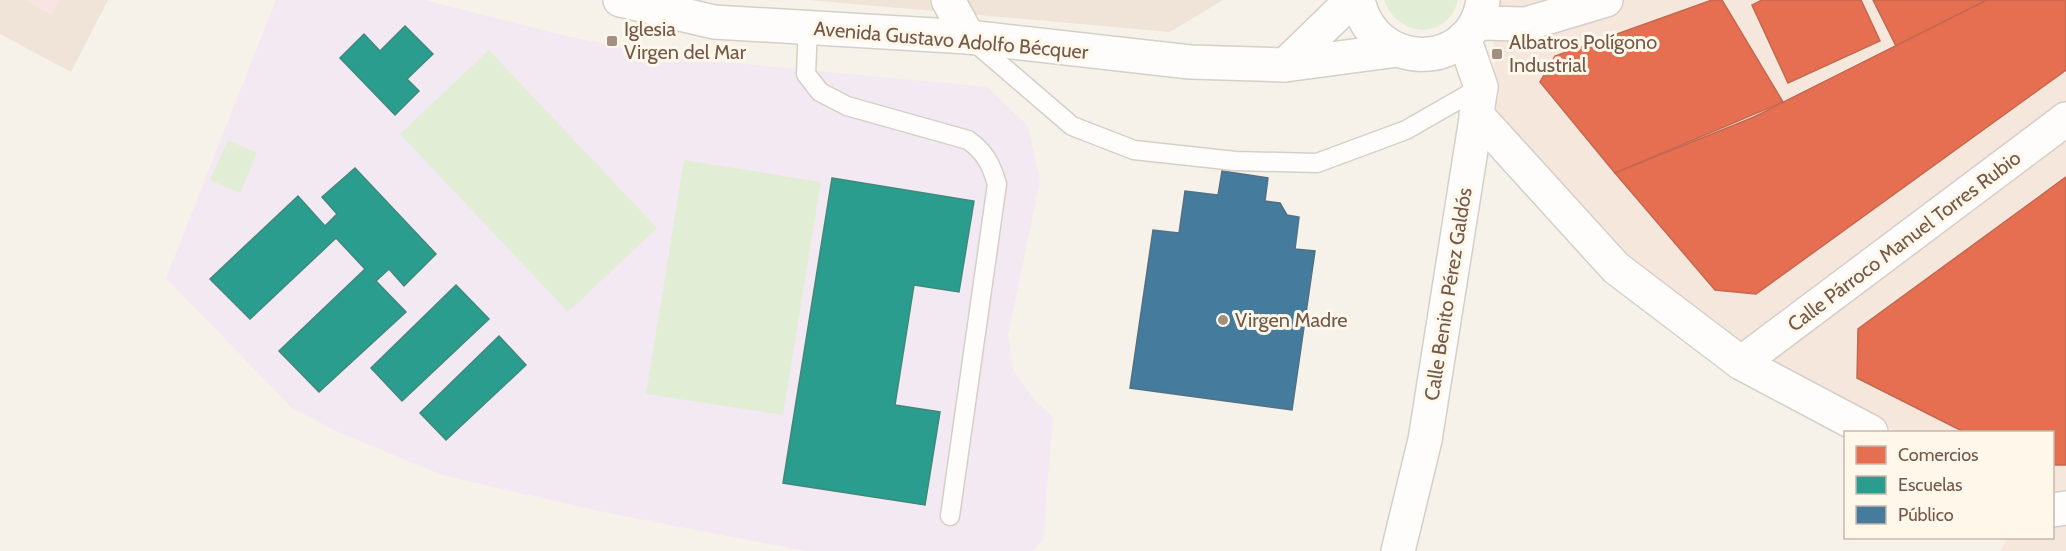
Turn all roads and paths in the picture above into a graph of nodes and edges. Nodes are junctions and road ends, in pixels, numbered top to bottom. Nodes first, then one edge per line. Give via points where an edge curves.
1 (620, 0) edge
2 (948, 0) edge
3 (1352, 0) edge
4 (1358, 0) edge
5 (1606, 0) edge
6 (1475, 20) edge
7 (808, 28) junction
8 (968, 37) junction
9 (1398, 50) junction
10 (1285, 64) junction
11 (1478, 101) junction
12 (2066, 119) edge
13 (1741, 363) junction
14 (1869, 431) edge
15 (950, 516) dead end
16 (1398, 551) edge

1 - 7 street, Avenida Gustavo Adolfo Bécquer via 714,22
2 - 8 street
3 - 10 street
4 - 9 street via 1373,34
5 - 6 street via 1526,24
6 - 9 street via 1448,49 1428,55
6 - 11 street, Calle Benito Pérez Galdós
7 - 8 street, Avenida Gustavo Adolfo Bécquer
7 - 15 lane via 806,74 820,92 847,106 968,140 990,162 997,184
8 - 10 street, Avenida Gustavo Adolfo Bécquer via 1190,62
8 - 11 lane via 1072,126 1134,150 1235,161 1317,164
9 - 10 street, Avenida Gustavo Adolfo Bécquer
11 - 13 street via 1616,268
11 - 16 street, Calle Benito Pérez Galdós via 1425,440
12 - 13 street, Calle Párroco Manuel Torres Rubio
13 - 14 street

